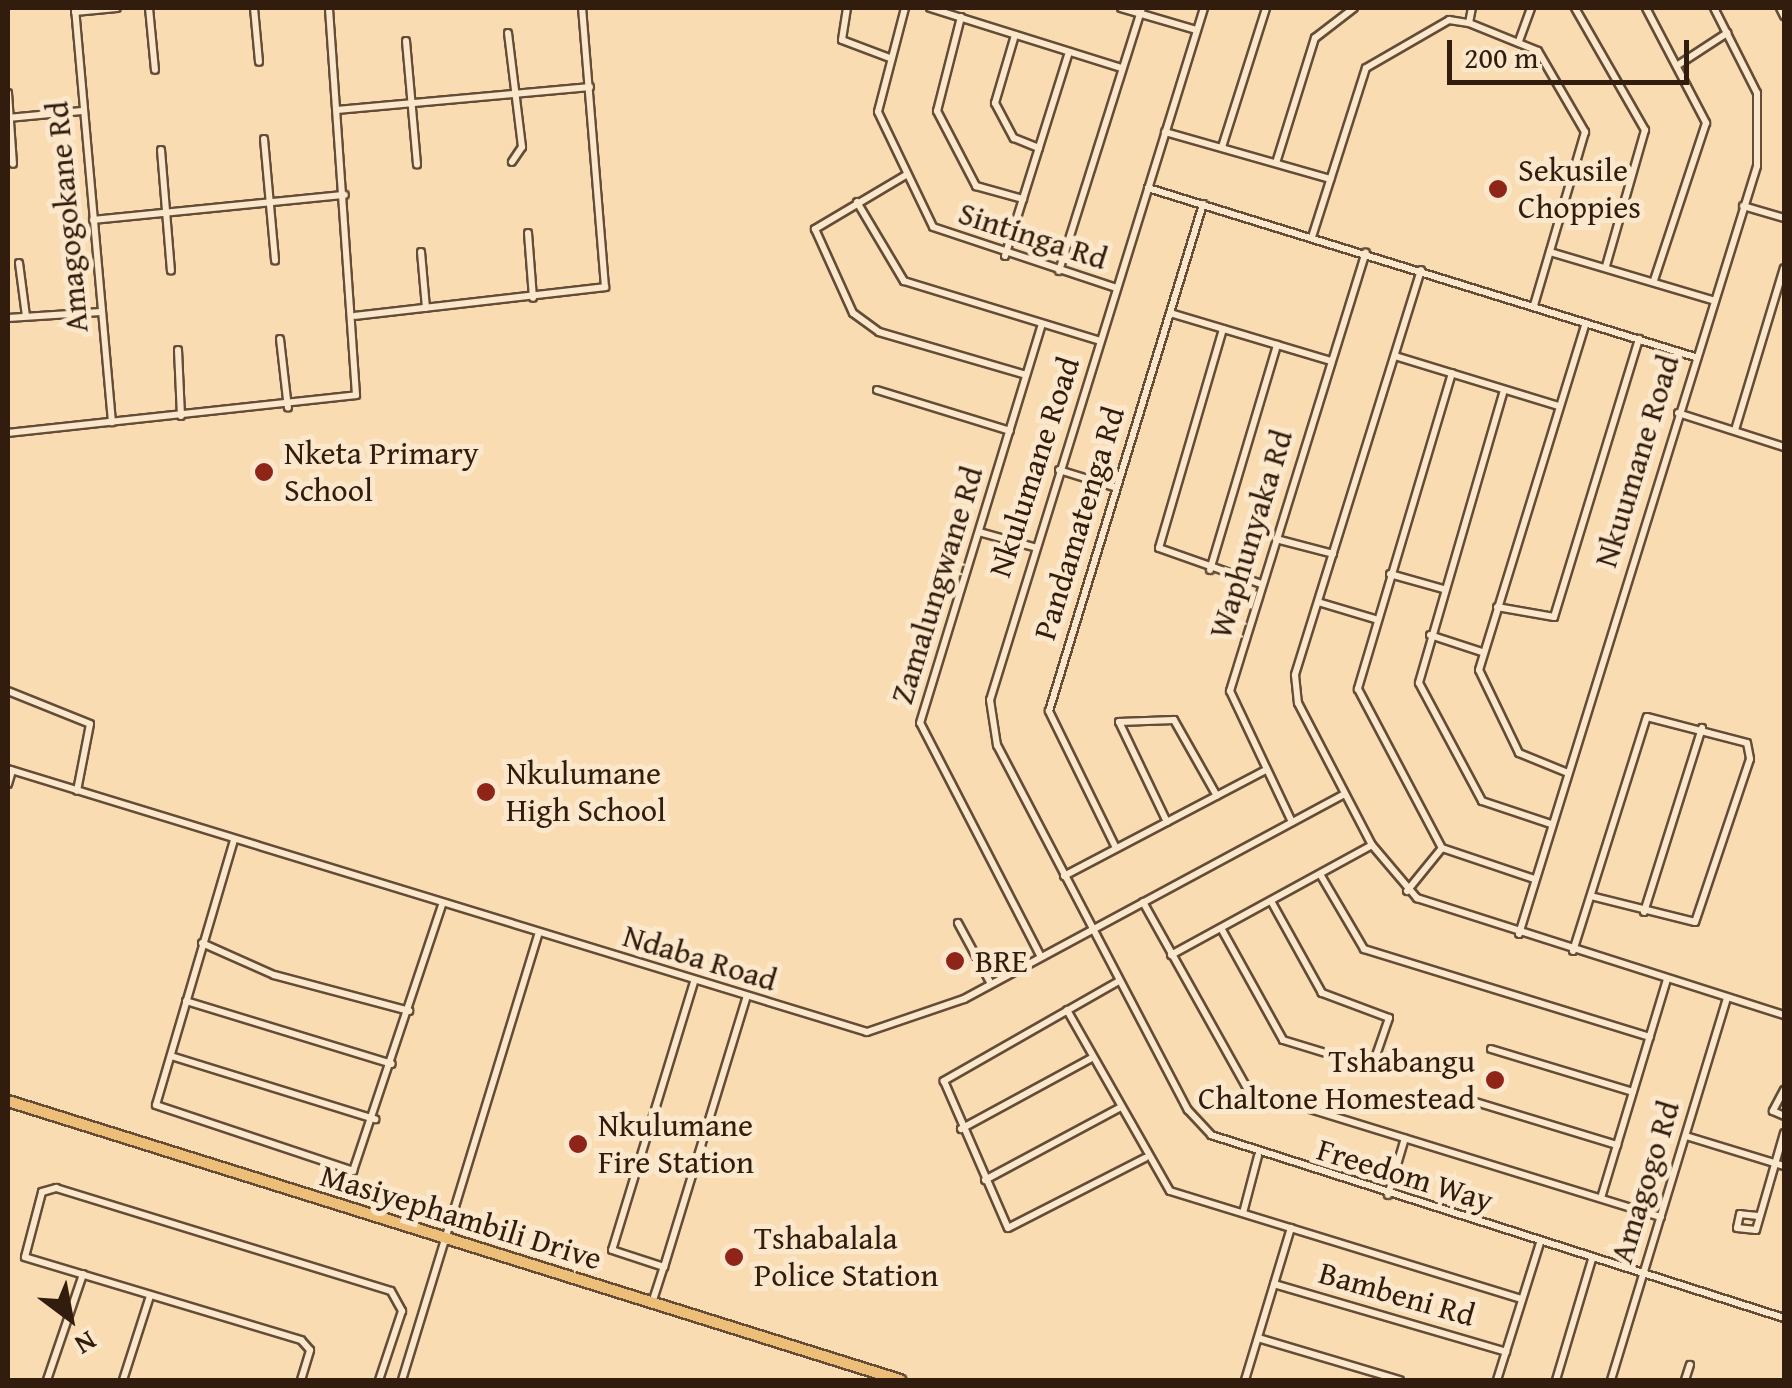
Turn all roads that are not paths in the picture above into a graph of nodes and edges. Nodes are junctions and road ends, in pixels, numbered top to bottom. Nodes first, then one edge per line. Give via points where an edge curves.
1 (117, 8) edge
2 (149, 8) edge
3 (254, 8) edge
4 (329, 8) edge
5 (582, 8) edge
6 (847, 8) edge
7 (906, 8) edge
8 (930, 8) edge
9 (1121, 8) edge
10 (1204, 8) edge
11 (1266, 8) edge
12 (1354, 8) edge
13 (1472, 8) edge
14 (1531, 8) edge
15 (1575, 8) edge
16 (1646, 8) edge
17 (1714, 8) edge
18 (75, 10) edge
19 (1141, 11) edge
20 (961, 17) junction
21 (1468, 23) junction
22 (1196, 30) junction
23 (508, 33) dead end
24 (1727, 33) junction
25 (1015, 35) junction
26 (406, 40) dead end
27 (1518, 41) junction
28 (1069, 52) junction
29 (890, 58) junction
30 (259, 62) dead end
31 (1677, 65) junction
32 (1122, 68) junction
33 (155, 70) dead end
34 (590, 87) junction
35 (8, 93) edge
36 (516, 94) junction
37 (410, 103) junction
38 (82, 110) junction
39 (337, 110) junction
40 (8, 118) edge
41 (1166, 132) junction
42 (264, 140) dead end
43 (1222, 147) junction
44 (1039, 148) junction
45 (162, 150) dead end
46 (512, 162) dead end
47 (1276, 163) junction
48 (14, 164) dead end
49 (417, 164) dead end
50 (906, 175) junction
51 (1330, 179) junction
52 (1148, 188) junction
53 (344, 195) junction
54 (1023, 199) junction
55 (270, 200) junction
56 (858, 202) junction
57 (1203, 204) junction
58 (1742, 206) junction
59 (165, 210) junction
60 (1784, 218) edge
61 (93, 220) junction
62 (528, 233) dead end
63 (1312, 237) junction
64 (421, 252) dead end
65 (1550, 252) junction
66 (1366, 253) junction
67 (1006, 256) junction
68 (275, 261) dead end
69 (19, 263) dead end
70 (1606, 266) junction
71 (1784, 268) edge
72 (1421, 270) junction
73 (170, 271) dead end
74 (1059, 271) junction
75 (1654, 280) junction
76 (1116, 288) junction
77 (533, 298) junction
78 (1712, 300) junction
79 (1534, 305) junction
80 (426, 308) junction
81 (100, 312) junction
82 (1170, 312) junction
83 (26, 316) junction
84 (355, 316) junction
85 (8, 318) edge
86 (1586, 322) junction
87 (1042, 324) junction
88 (1223, 329) junction
89 (280, 339) dead end
90 (1638, 340) junction
91 (1100, 341) junction
92 (1277, 345) junction
93 (178, 350) dead end
94 (1395, 356) junction
95 (1695, 357) junction
96 (1331, 360) junction
97 (1452, 374) junction
98 (1026, 375) junction
99 (877, 390) dead end
100 (1504, 390) junction
101 (1558, 406) junction
102 (288, 408) junction
103 (1678, 413) junction
104 (181, 416) junction
105 (112, 422) junction
106 (1735, 430) junction
107 (1010, 431) junction
108 (8, 433) edge
109 (1784, 448) edge
110 (1060, 470) junction
111 (1114, 487) junction
112 (979, 532) junction
113 (1276, 539) junction
114 (1034, 547) junction
115 (1333, 554) junction
116 (1210, 570) junction
117 (1390, 574) junction
118 (1262, 584) junction
119 (1443, 589) junction
120 (1318, 602) junction
121 (1497, 607) junction
122 (1375, 619) junction
123 (1430, 635) junction
124 (1482, 652) junction
125 (8, 691) edge
126 (1702, 728) junction
127 (10, 770) edge
128 (1264, 771) junction
129 (1568, 772) junction
130 (8, 784) edge
131 (77, 791) junction
132 (1344, 794) junction
133 (1217, 796) junction
134 (1168, 822) junction
135 (1292, 822) junction
136 (1551, 824) junction
137 (234, 840) junction
138 (1372, 845) junction
139 (1116, 848) junction
140 (1442, 848) junction
141 (1320, 874) junction
142 (1064, 876) junction
143 (1534, 879) junction
144 (1407, 891) junction
145 (1591, 896) junction
146 (1271, 901) junction
147 (1143, 902) junction
148 (442, 905) junction
149 (1644, 912) junction
150 (958, 923) dead end
151 (1221, 928) junction
152 (1092, 929) junction
153 (1519, 934) junction
154 (538, 935) junction
155 (202, 942) junction
156 (1573, 951) junction
157 (1172, 955) junction
158 (1040, 956) junction
159 (1667, 980) junction
160 (1119, 981) junction
161 (694, 982) junction
162 (991, 984) junction
163 (746, 998) junction
164 (1728, 998) junction
165 (186, 1001) junction
166 (1066, 1010) junction
167 (409, 1011) junction
168 (1784, 1016) edge
169 (1650, 1037) junction
170 (1490, 1048) dead end
171 (171, 1056) junction
172 (1092, 1058) junction
173 (392, 1064) junction
174 (1784, 1090) edge
175 (1634, 1092) junction
176 (1468, 1100) dead end
177 (8, 1101) edge
178 (1119, 1108) junction
179 (1784, 1116) edge
180 (376, 1119) junction
181 (961, 1129) junction
182 (1784, 1133) edge
183 (1686, 1136) junction
184 (1405, 1138) junction
185 (1617, 1145) junction
186 (1258, 1156) junction
187 (1146, 1158) junction
188 (1780, 1165) edge
189 (985, 1180) junction
190 (1388, 1195) junction
191 (1602, 1198) junction
192 (1244, 1213) junction
193 (1758, 1216) dead end
194 (1661, 1217) junction
195 (1291, 1228) junction
196 (446, 1238) junction
197 (1540, 1243) junction
198 (1592, 1259) junction
199 (664, 1267) junction
200 (83, 1274) junction
201 (1643, 1274) junction
202 (1274, 1284) junction
203 (150, 1296) junction
204 (1522, 1299) junction
205 (652, 1304) junction
206 (1784, 1318) edge
207 (1258, 1338) junction
208 (1506, 1352) junction
209 (1690, 1365) dead end
210 (48, 1380) edge
211 (124, 1380) edge
212 (301, 1380) edge
213 (380, 1380) edge
214 (402, 1380) edge
215 (900, 1380) edge
216 (1246, 1380) edge
217 (1400, 1380) edge
218 (1497, 1380) edge
219 (1556, 1380) edge
220 (1610, 1380) edge
221 (1685, 1380) edge

1 - 18 street
2 - 33 street
3 - 30 street
4 - 39 street
5 - 34 street
6 - 29 street via 842,40
7 - 29 street, Sintinga Rd
8 - 20 street
9 - 19 street
10 - 22 street, Nkulumane Road
11 - 43 street
12 - 47 street via 1315,38
13 - 21 street
14 - 27 street
15 - 70 street via 1645,130
16 - 31 street
17 - 24 street, Nkuumane Road
18 - 38 street, Amagogokane Rd
19 - 22 street
19 - 32 street
20 - 25 street
20 - 54 street via 937,111 976,186
21 - 27 street
21 - 51 street via 1449,20 1366,68
22 - 41 street, Nkulumane Road
23 - 36 street
24 - 31 street
24 - 58 street, Nkuumane Road via 1757,94 1763,135
25 - 28 street
25 - 44 street via 995,102 1014,138
26 - 37 street
27 - 65 street via 1541,55 1585,132
28 - 32 street
28 - 44 street
29 - 50 street, Sintinga Rd via 878,112
31 - 75 street via 1706,123
32 - 74 street
34 - 36 street
34 - 77 street via 606,283 598,292
35 - 40 street
36 - 37 street
36 - 46 street via 522,147
37 - 39 street
37 - 49 street
38 - 40 street
38 - 61 street, Amagogokane Rd
39 - 53 street
40 - 48 street
41 - 43 street
41 - 52 street, Nkulumane Road
42 - 55 street
43 - 47 street
44 - 54 street
45 - 59 street
47 - 51 street
50 - 56 street
50 - 67 street, Sintinga Rd via 937,232
51 - 63 street
52 - 57 street
52 - 76 street, Nkulumane Road
53 - 55 street
53 - 84 street
54 - 67 street
55 - 59 street
55 - 68 street
56 - 87 street via 904,281
56 - 98 street via 814,234 859,320
57 - 63 street
57 - 82 street, Pandamatenga Rd
58 - 60 street
58 - 78 street, Nkuumane Road
59 - 61 street
59 - 73 street
61 - 81 street, Amagogokane Rd
62 - 77 street
63 - 66 street
64 - 80 street
65 - 70 street
65 - 79 street
66 - 72 street
66 - 96 street, Waphunyaka Rd
67 - 74 street, Sintinga Rd
69 - 83 street
70 - 75 street
71 - 106 street
72 - 79 street
72 - 94 street
74 - 76 street, Sintinga Rd
75 - 78 street
76 - 91 street, Nkulumane Road
77 - 80 street
78 - 95 street, Nkuumane Road
79 - 86 street
80 - 84 street
81 - 83 street
81 - 105 street, Amagogokane Rd
82 - 88 street
82 - 111 street, Pandamatenga Rd
83 - 85 street
84 - 102 street via 356,396
86 - 90 street
86 - 101 street
87 - 91 street
87 - 98 street, Zamalungwane Rd
88 - 92 street
88 - 116 street via 1159,543 1166,557
89 - 102 street
90 - 95 street
90 - 121 street via 1554,617
91 - 110 street, Nkulumane Road
92 - 96 street
92 - 116 street
93 - 104 street
94 - 97 street
94 - 115 street
95 - 103 street, Nkuumane Road
96 - 113 street, Waphunyaka Rd
97 - 100 street
97 - 117 street
98 - 107 street, Zamalungwane Rd
99 - 107 street
100 - 101 street
100 - 119 street
101 - 121 street
102 - 104 street
103 - 106 street
103 - 129 street, Nkuumane Road
104 - 105 street
105 - 108 street
106 - 109 street
107 - 112 street, Zamalungwane Rd
110 - 111 street
110 - 114 street, Nkulumane Road
111 - 139 street, Pandamatenga Rd via 1050,711
112 - 114 street
112 - 158 street, Zamalungwane Rd via 920,728
113 - 115 street
113 - 118 street, Waphunyaka Rd
114 - 142 street, Nkulumane Road via 989,722
115 - 120 street
116 - 118 street
117 - 119 street
117 - 122 street
118 - 128 street, Waphunyaka Rd via 1229,696
119 - 123 street
120 - 122 street
120 - 132 street via 1296,696
121 - 124 street
122 - 140 street via 1360,697
123 - 124 street
123 - 136 street via 1419,683 1480,798
124 - 129 street via 1479,678 1516,750
125 - 131 street via 90,724
126 - 145 street via 1647,717
126 - 149 street
126 - 149 street via 1748,743 1750,759 1698,918 1684,924
127 - 130 street
127 - 131 street, Ndaba Road
128 - 133 street
128 - 135 street, Waphunyaka Rd
129 - 136 street, Nkuumane Road
131 - 137 street, Ndaba Road
132 - 135 street, Ndaba Road
132 - 138 street
133 - 134 street
133 - 134 street via 1174,720 1119,722
134 - 139 street
135 - 147 street, Ndaba Road
136 - 143 street, Nkuumane Road
137 - 148 street, Ndaba Road
137 - 155 street
138 - 141 street
138 - 144 street
139 - 142 street
140 - 143 street
140 - 144 street
141 - 146 street
141 - 169 street via 1364,949
142 - 152 street, Nkulumane Road
143 - 153 street, Nkuumane Road
144 - 153 street
145 - 149 street
145 - 156 street
146 - 151 street
146 - 151 street via 1322,994 1388,1018 1372,1067 1283,1040
147 - 152 street, Ndaba Road
147 - 157 street
148 - 154 street, Ndaba Road
148 - 167 street
150 - 162 street
151 - 157 street
152 - 158 street, Ndaba Road
152 - 160 street, Freedom Way
153 - 156 street
154 - 161 street, Ndaba Road
154 - 196 street
155 - 165 street
155 - 167 street via 274,975
156 - 159 street
157 - 184 street via 1248,1090
158 - 162 street, Ndaba Road
159 - 164 street
159 - 169 street
160 - 166 street
160 - 186 street, Freedom Way via 1194,1120
161 - 163 street, Ndaba Road
161 - 199 street via 612,1250
162 - 163 street, Ndaba Road via 917,1020 867,1032
163 - 199 street
164 - 168 street
164 - 183 street, Amagogo Rd
165 - 171 street
165 - 173 street
166 - 172 street
166 - 181 street via 947,1074
167 - 173 street
169 - 175 street
170 - 175 street
171 - 180 street
171 - 180 street via 156,1105 350,1170 360,1164
172 - 178 street
172 - 181 street
173 - 180 street
174 - 179 street via 1773,1112
175 - 185 street
176 - 185 street
177 - 196 main road, Masiyephambili Drive
178 - 187 street
178 - 189 street
181 - 189 street
182 - 188 street
183 - 188 street
183 - 194 street, Amagogo Rd
184 - 190 street
184 - 191 street
185 - 191 street
186 - 190 street, Freedom Way
186 - 192 street
187 - 189 street via 1012,1228
187 - 192 street via 1170,1191
188 - 193 street
190 - 197 street, Freedom Way
191 - 194 street
192 - 195 street
194 - 201 street, Amagogo Rd
195 - 202 street
195 - 204 street
196 - 205 main road, Masiyephambili Drive
196 - 214 street
197 - 198 street, Freedom Way
197 - 204 street
198 - 201 street, Freedom Way
198 - 219 street
199 - 205 street
200 - 203 street
200 - 210 street
200 - 213 street via 22,1254 45,1190 396,1294 402,1310
201 - 206 street, Freedom Way
201 - 220 street, Amagogo Rd
202 - 207 street
202 - 208 street, Bambeni Rd
203 - 211 street
203 - 212 street via 304,1342
204 - 208 street
205 - 215 main road, Masiyephambili Drive
207 - 216 street
207 - 217 street
208 - 218 street
209 - 221 street

